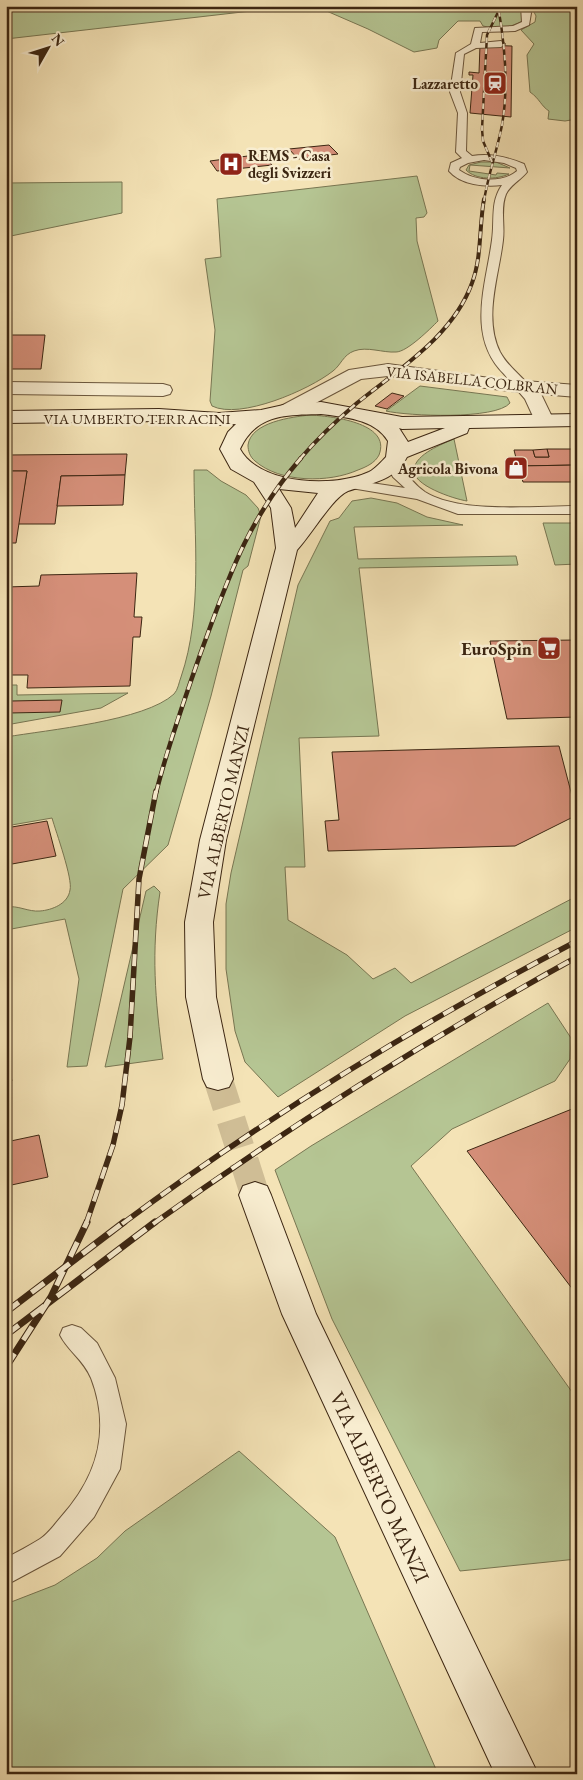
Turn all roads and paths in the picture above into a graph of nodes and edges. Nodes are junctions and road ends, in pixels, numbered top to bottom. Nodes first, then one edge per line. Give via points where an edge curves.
1 (525, 6) edge
2 (501, 44) dead end
3 (475, 46) junction
4 (470, 159) junction
5 (513, 179) junction
6 (472, 180) junction
7 (498, 200) junction
8 (340, 384) junction
9 (524, 387) junction
10 (6, 388) edge
11 (163, 390) dead end
12 (577, 391) edge
13 (288, 410) junction
14 (267, 415) junction
15 (363, 416) junction
16 (6, 417) edge
17 (577, 420) edge
18 (544, 421) junction
19 (490, 422) junction
20 (6, 431) edge
21 (217, 442) junction
22 (396, 458) junction
23 (263, 479) junction
24 (347, 485) junction
25 (420, 495) junction
26 (577, 510) edge
27 (287, 548) junction
28 (218, 1079) tunnel mouth
29 (255, 1195) tunnel mouth
30 (72, 1335) dead end
31 (6, 1572) edge
32 (517, 1774) edge

1 - 3 lane via 526,23 516,28 478,30
2 - 3 lane
3 - 4 lane via 460,53 455,92 460,98 463,119 461,152
4 - 5 lane via 512,162 520,166 522,172
4 - 6 lane via 458,163 454,169 459,175
5 - 6 lane
5 - 7 lane via 502,189
6 - 7 lane via 484,186
7 - 9 lane via 499,230 486,297 486,326 498,358
8 - 9 main road, VIA ISABELLA COLBRAN via 356,374 388,370
8 - 13 main road, VIA ISABELLA COLBRAN
8 - 15 main road via 340,397 345,405
9 - 12 main road, VIA ISABELLA COLBRAN
9 - 18 main road via 534,397
10 - 11 main road
13 - 14 main road
13 - 15 main road via 320,408
14 - 16 main road, VIA UMBERTO TERRACINI via 219,419 164,415
14 - 21 main road via 242,428 233,438
15 - 19 main road via 402,423
15 - 22 main road via 393,434 398,444
17 - 18 main road
18 - 19 main road
19 - 22 main road via 452,432
20 - 21 main road, VIA UMBERTO TERRACINI via 166,430
21 - 23 main road via 238,463
22 - 24 main road via 377,475
22 - 25 lane via 398,474
23 - 24 main road via 295,486
23 - 27 main road, VIA ALBERTO MANZI via 281,508
24 - 25 lane
24 - 27 main road, VIA ALBERTO MANZI via 326,497 304,530
25 - 26 lane via 447,507 465,510
27 - 28 main road, VIA ALBERTO MANZI via 213,840 199,922 201,997
29 - 32 main road, VIA ALBERTO MANZI via 302,1322
30 - 31 lane via 88,1350 103,1378 113,1424 107,1469 85,1509 51,1547

